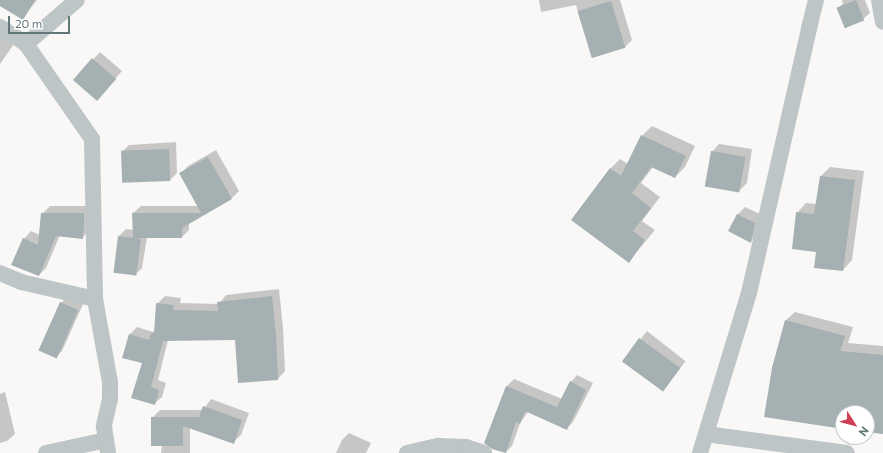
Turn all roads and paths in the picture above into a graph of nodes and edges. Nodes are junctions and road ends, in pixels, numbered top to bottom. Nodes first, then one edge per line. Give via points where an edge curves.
1 (77, 0) edge
2 (816, 0) edge
3 (879, 0) edge
4 (883, 22) edge
5 (0, 27) edge
6 (26, 44) junction
7 (0, 273) edge
8 (95, 299) junction
9 (706, 434) junction
10 (107, 446) edge
11 (46, 453) edge
12 (407, 453) edge
13 (484, 453) edge
14 (700, 453) edge
15 (847, 453) edge

1 - 6 street
2 - 9 street via 750,294
3 - 4 street
5 - 6 street
6 - 8 street via 92,140
7 - 8 street via 21,282
8 - 10 street via 110,382 110,399 104,426
9 - 14 street
9 - 15 street
10 - 11 street
12 - 13 street via 438,446 466,447

